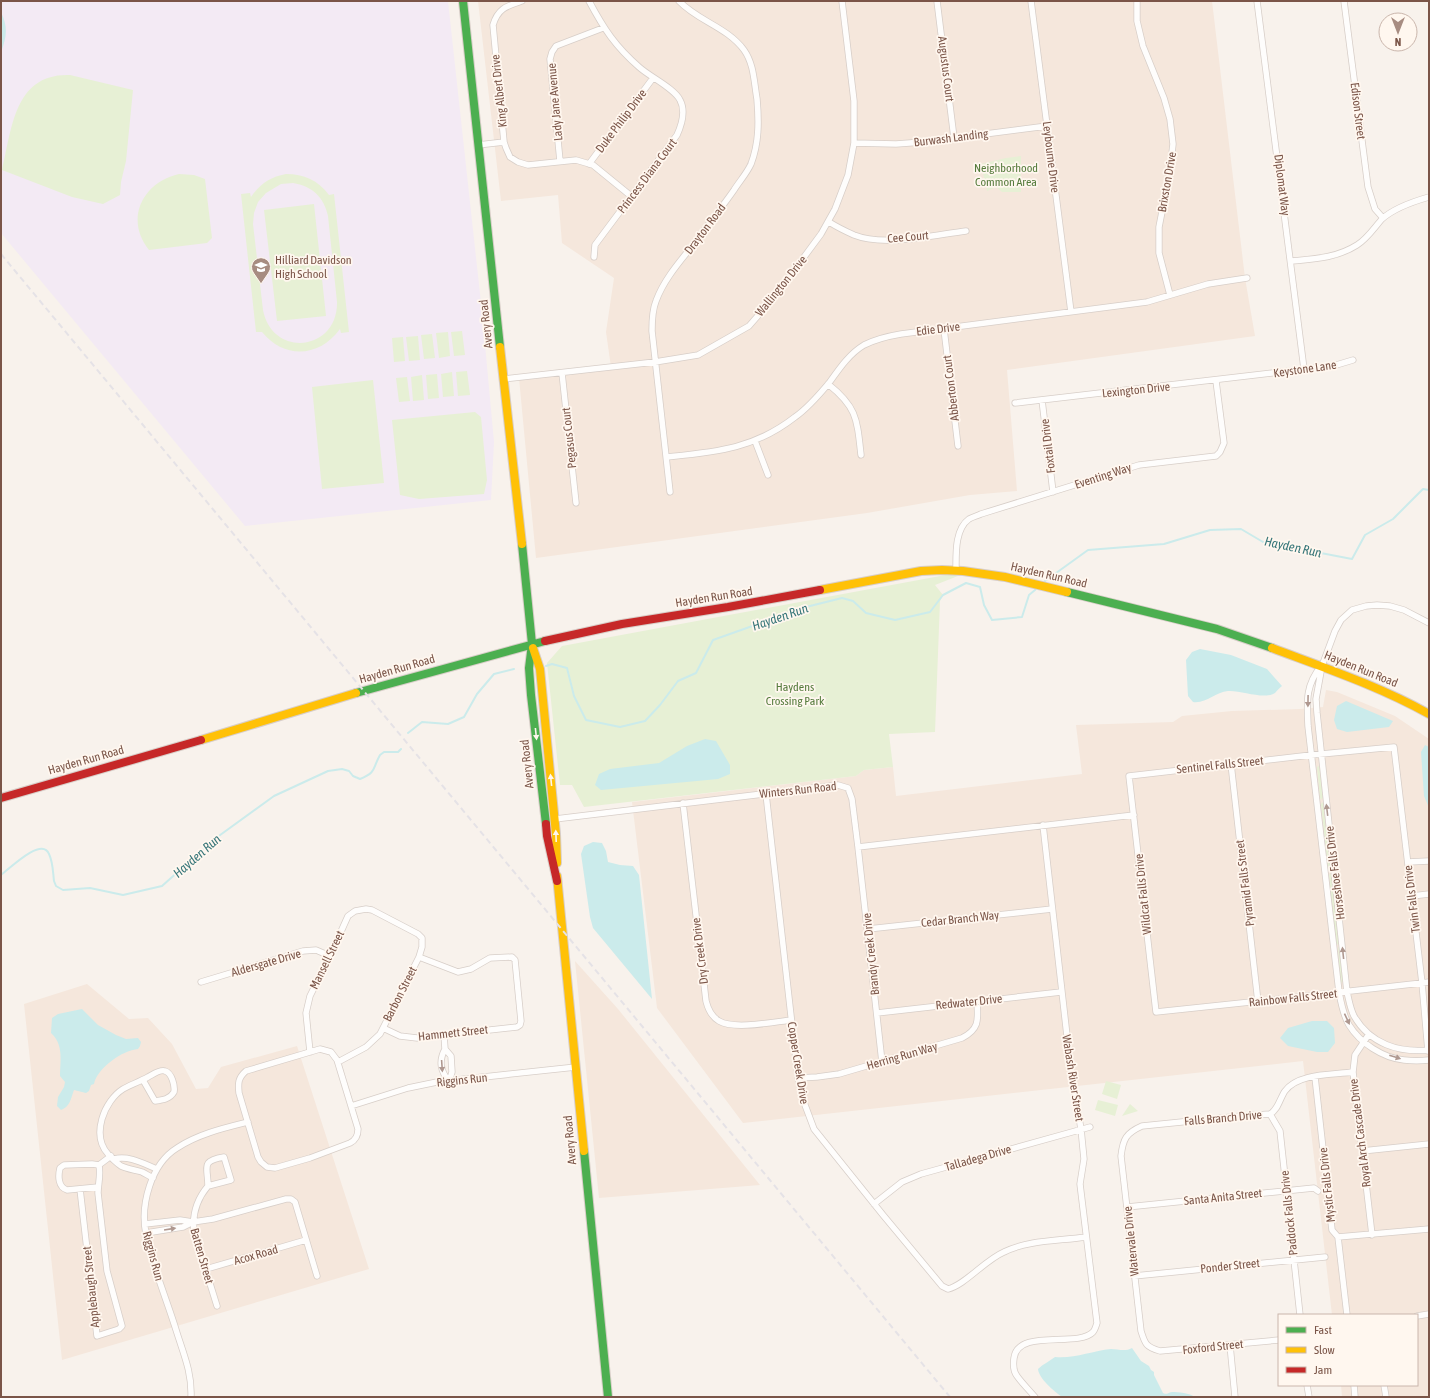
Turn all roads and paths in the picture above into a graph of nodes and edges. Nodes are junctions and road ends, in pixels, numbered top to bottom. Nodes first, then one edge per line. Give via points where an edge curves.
1 (463, 1) edge
2 (522, 1) edge
3 (589, 1) edge
4 (678, 1) edge
5 (842, 1) edge
6 (937, 1) edge
7 (1032, 1) edge
8 (1137, 1) edge
9 (1257, 1) edge
10 (1344, 1) edge
11 (604, 28) junction
12 (653, 78) junction
13 (1047, 126) junction
14 (954, 138) junction
15 (504, 142) junction
16 (854, 143) junction
17 (478, 145) junction
18 (560, 161) junction
19 (589, 164) junction
20 (631, 196) junction
21 (1429, 197) edge
22 (1383, 218) junction
23 (829, 222) junction
24 (966, 231) dead end
25 (594, 257) dead end
26 (1292, 261) junction
27 (1247, 278) dead end
28 (1170, 295) junction
29 (1070, 312) junction
30 (944, 329) junction
31 (1352, 360) dead end
32 (655, 362) junction
33 (1304, 369) junction
34 (562, 373) junction
35 (1256, 376) joint
36 (504, 380) junction
37 (1216, 381) junction
38 (828, 384) junction
39 (1042, 400) junction
40 (1015, 403) dead end
41 (755, 441) junction
42 (958, 446) dead end
43 (861, 455) dead end
44 (667, 457) junction
45 (768, 475) dead end
46 (670, 492) dead end
47 (1053, 492) junction
48 (576, 503) dead end
49 (956, 569) junction
50 (1429, 623) edge
51 (532, 644) junction
52 (1322, 666) junction
53 (1429, 714) edge
54 (1394, 747) joint
55 (1321, 754) junction
56 (1311, 755) junction
57 (1231, 764) junction
58 (1129, 776) joint
59 (766, 794) junction
60 (1, 798) edge
61 (683, 803) junction
62 (1134, 815) junction
63 (555, 819) junction
64 (1043, 825) junction
65 (858, 847) junction
66 (1429, 861) edge
67 (1408, 862) junction
68 (557, 881) junction
69 (1429, 894) edge
70 (1412, 896) junction
71 (1052, 909) junction
72 (392, 920) joint
73 (868, 929) junction
74 (330, 956) junction
75 (419, 957) junction
76 (201, 982) dead end
77 (1429, 982) edge
78 (1422, 983) junction
79 (1061, 992) junction
80 (1339, 992) junction
81 (1347, 992) junction
82 (977, 1002) junction
83 (1258, 1002) junction
84 (1156, 1012) joint
85 (877, 1013) junction
86 (791, 1020) junction
87 (383, 1028) junction
88 (1369, 1034) junction
89 (444, 1035) junction
90 (1364, 1042) junction
91 (445, 1049) junction
92 (1428, 1051) edge
93 (310, 1052) junction
94 (1429, 1060) edge
95 (338, 1062) junction
96 (882, 1062) junction
97 (576, 1068) junction
98 (1352, 1072) junction
99 (1315, 1077) junction
100 (798, 1078) junction
101 (143, 1080) junction
102 (449, 1082) junction
103 (351, 1106) junction
104 (1270, 1114) junction
105 (248, 1122) junction
106 (1090, 1127) dead end
107 (1081, 1130) junction
108 (1127, 1135) joint
109 (1429, 1144) edge
110 (1362, 1151) junction
111 (112, 1158) junction
112 (99, 1165) junction
113 (157, 1169) junction
114 (153, 1178) junction
115 (208, 1186) junction
116 (98, 1187) junction
117 (80, 1189) junction
118 (1287, 1191) junction
119 (1318, 1191) dead end
120 (874, 1204) junction
121 (1127, 1207) junction
122 (193, 1222) junction
123 (145, 1224) junction
124 (1429, 1229) edge
125 (146, 1233) junction
126 (1372, 1235) junction
127 (1086, 1237) junction
128 (1338, 1238) junction
129 (306, 1240) junction
130 (1325, 1257) dead end
131 (1294, 1260) junction
132 (206, 1269) junction
133 (317, 1276) dead end
134 (1134, 1276) junction
135 (217, 1306) dead end
136 (1300, 1314) edge
137 (1347, 1314) edge
138 (1429, 1314) edge
139 (1418, 1316) edge
140 (1278, 1340) edge
141 (1230, 1345) junction
142 (1147, 1346) joint
143 (1308, 1386) edge
144 (1354, 1386) edge
145 (1384, 1386) edge
146 (191, 1397) edge
147 (608, 1397) edge
148 (1035, 1397) edge
149 (1235, 1397) edge
150 (1309, 1397) edge
151 (1355, 1397) edge
152 (1386, 1397) edge

1 - 17 main road, Avery Road
2 - 15 street, King Albert Drive via 506,7 497,14 493,25
3 - 11 street, Princess Diana Court
4 - 32 street, Drayton Road via 692,13 728,34 749,58 753,68 758,108 758,140 750,166 669,276 655,302 652,324
5 - 16 street, Wallington Drive via 853,90
6 - 14 street, Augustus Court
7 - 13 street, Leybourne Drive
8 - 28 street, Brixston Drive via 1143,46 1164,98 1173,144 1159,227 1159,253
9 - 26 street, Diplomat Way
10 - 22 street, Edison Street via 1368,187 1375,209
11 - 12 street, Princess Diana Court via 618,47
11 - 18 street, Lady Jane Avenue via 556,46 552,52 550,59
12 - 19 street, Duke Philip Drive
12 - 20 street, Princess Diana Court via 674,92 680,100 683,122 677,135
13 - 14 street, Burwash Landing
13 - 29 street, Leybourne Drive
14 - 16 street, Burwash Landing via 896,144
15 - 17 street, King Albert Drive
15 - 18 street via 510,156 518,162 528,165
16 - 23 street, Wallington Drive via 848,175
17 - 36 main road, Avery Road
18 - 19 street via 576,160
19 - 20 street
20 - 25 street, Princess Diana Court via 595,245
21 - 22 street
22 - 26 street via 1370,234 1347,250 1325,257
23 - 24 street, Cee Court via 854,235 884,240
23 - 32 street, Wallington Drive via 790,277 749,326 698,355
26 - 33 street, Diplomat Way
27 - 28 street, Edie Drive via 1208,284
28 - 29 street, Edie Drive via 1147,302
29 - 30 street, Edie Drive
30 - 38 street, Edie Drive via 875,340 863,346 843,364
30 - 42 street, Abberton Court
31 - 33 street, Keystone Lane via 1333,366
32 - 34 street, Wallington Drive
32 - 44 street, Drayton Road
33 - 35 street, Keystone Lane
34 - 36 street, Wallington Drive
34 - 48 street, Pegasus Court
35 - 37 street, Lexington Drive
36 - 51 main road, Avery Road
37 - 39 street, Lexington Drive
37 - 47 street, Eventing Way via 1224,443 1216,456 1139,465
38 - 41 street, Edie Drive via 796,417
38 - 43 street via 852,408 859,432
39 - 40 street, Lexington Drive
39 - 47 street, Foxtail Drive
41 - 44 street, Edie Drive via 712,452
41 - 45 street
44 - 46 street, Drayton Road
47 - 49 street, Eventing Way via 969,519 959,534
49 - 51 main road, Hayden Run Road via 921,570 728,607 622,624
49 - 52 main road, Hayden Run Road via 993,574 1205,626
50 - 52 street via 1390,606 1366,606 1352,610 1341,620 1335,631
51 - 60 main road, Hayden Run Road via 362,691
63 -> 51 main road, Avery Road via 540,669
51 -> 68 main road, Avery Road via 529,668 531,695 547,836
52 - 53 main road, Hayden Run Road via 1397,697
52 - 55 street, Horseshoe Falls Drive via 1316,699
52 -> 56 street, Horseshoe Falls Drive via 1311,681 1308,695
54 - 55 street, Sentinel Falls Street
54 - 67 street, Twin Falls Drive
55 - 56 street, Sentinel Falls Street
81 -> 55 street, Horseshoe Falls Drive
56 - 57 street, Sentinel Falls Street
56 - 80 street, Horseshoe Falls Drive
57 - 58 street, Sentinel Falls Street
57 - 83 street, Pyramid Falls Street
58 - 62 street, Wildcat Falls Drive
59 - 61 street, Winters Run Road
59 - 65 street, Winters Run Road via 838,784 848,788 852,799
59 - 86 street, Copper Creek Drive
61 - 63 street, Winters Run Road
61 - 86 street, Dry Creek Drive via 709,1010 720,1022 736,1026
62 - 64 street
62 - 84 street, Wildcat Falls Drive
68 -> 63 main road, Avery Road
64 - 65 street
64 - 71 street, Wabash River Street
65 - 73 street, Brandy Creek Drive
66 - 67 street
67 - 70 street, Twin Falls Drive
68 - 97 main road, Avery Road
69 - 70 street
70 - 78 street, Twin Falls Drive
71 - 73 street, Cedar Branch Way
71 - 79 street, Wabash River Street
72 - 74 street, Mansell Street via 372,910 355,911 348,916
72 - 75 street, Barbon Street via 422,938
73 - 85 street, Brandy Creek Drive
74 - 76 street, Aldersgate Drive via 316,950 303,951
74 - 93 street, Mansell Street via 310,996 306,1013
75 - 87 street, Barbon Street
75 - 89 street, Hammett Street via 458,972 471,969 490,958 515,960 520,1025
77 - 78 street, Rainbow Falls Street
78 - 81 street, Rainbow Falls Street
78 - 92 street, Twin Falls Drive
79 - 82 street, Redwater Drive
79 - 107 street, Wabash River Street via 1070,1071
80 - 81 street, Rainbow Falls Street
80 - 83 street, Rainbow Falls Street
80 -> 90 street, Horseshoe Falls Drive via 1349,1025
81 - 88 street, Horseshoe Falls Drive via 1354,1016
82 - 85 street, Redwater Drive
82 - 96 street, Herring Run Way via 978,1022 969,1035
83 - 84 street, Rainbow Falls Street
85 - 96 street, Brandy Creek Drive
86 - 100 street, Copper Creek Drive
87 - 89 street, Hammett Street via 408,1037
87 - 95 street, Barbon Street via 366,1047
88 - 90 street, Royal Arch Cascade Drive
88 - 92 street via 1403,1050
89 - 91 street
90 -> 94 street, Horseshoe Falls Drive via 1376,1050 1403,1060
90 - 98 street, Royal Arch Cascade Drive via 1355,1055
91 - 102 street via 451,1056 452,1072
91 -> 102 street via 441,1057 442,1073
93 - 95 street via 320,1048 327,1050
93 - 105 street via 246,1071 240,1076 239,1093
95 - 103 street
96 - 100 street, Herring Run Way via 839,1074
97 - 102 street, Riggins Run
97 - 147 main road, Avery Road
98 - 99 street, Falls Branch Drive
98 - 110 street, Royal Arch Cascade Drive
99 - 104 street, Falls Branch Drive via 1294,1082
99 - 128 street, Mystic Falls Drive via 1332,1230
100 - 120 street, Copper Creek Drive via 814,1130
101 - 101 street via 161,1070 165,1071 172,1080 174,1092 166,1099 156,1101
101 - 111 street via 123,1089 115,1096 102,1117 101,1140 103,1148
102 - 103 street, Riggins Run via 408,1088
103 - 105 street via 358,1129 354,1141 275,1168 267,1167 258,1157
104 - 108 street, Falls Branch Drive via 1142,1126
104 - 118 street, Paddock Falls Drive via 1280,1130
105 - 113 street, Riggins Run via 223,1128 184,1144 164,1158
106 - 107 street, Talladega Drive
107 - 120 street, Talladega Drive via 921,1174 902,1182
107 - 127 street, Wabash River Street via 1084,1159 1080,1184
108 - 121 street, Watervale Drive via 1121,1156
109 - 110 street
110 - 126 street, Royal Arch Cascade Drive
111 - 112 street
111 - 113 street via 136,1160
111 - 114 street via 122,1166
112 - 116 street, Applebaugh Street
112 - 117 street via 64,1165 60,1168 63,1188
113 - 114 street, Riggins Run
114 - 123 street, Riggins Run via 146,1202
115 - 115 street via 231,1180 224,1157 212,1159 208,1163
115 - 122 street, Batten Street via 196,1208
116 - 117 street
116 - 117 street, Applebaugh Street via 107,1271 122,1326 97,1336
118 - 119 street, Santa Anita Street via 1314,1188
118 - 121 street, Santa Anita Street
118 - 131 street, Paddock Falls Drive
120 - 127 street, Copper Creek Drive via 942,1286 948,1289 955,1288 988,1261 1022,1245
121 - 134 street, Watervale Drive
122 - 123 street via 180,1220
125 -> 122 street via 183,1227
122 - 129 street via 291,1199 295,1202
122 - 132 street, Batten Street
123 - 125 street, Riggins Run
124 - 126 street
125 - 146 street, Riggins Run via 154,1265 191,1374
126 - 128 street
127 - 148 street, Wabash River Street via 1097,1323 1094,1331 1087,1336 1036,1341 1022,1346 1014,1355 1016,1375
128 - 137 street, Mystic Falls Drive
129 - 132 street, Acox Road
129 - 133 street
130 - 131 street, Ponder Street
131 - 134 street, Ponder Street
131 - 136 street, Paddock Falls Drive
132 - 135 street, Batten Street
134 - 142 street, Watervale Drive via 1140,1331
138 - 139 street
140 - 141 street, Foxford Street
141 - 142 street, Foxford Street via 1160,1351
141 - 149 street
143 - 150 street
144 - 151 street
145 - 152 street

